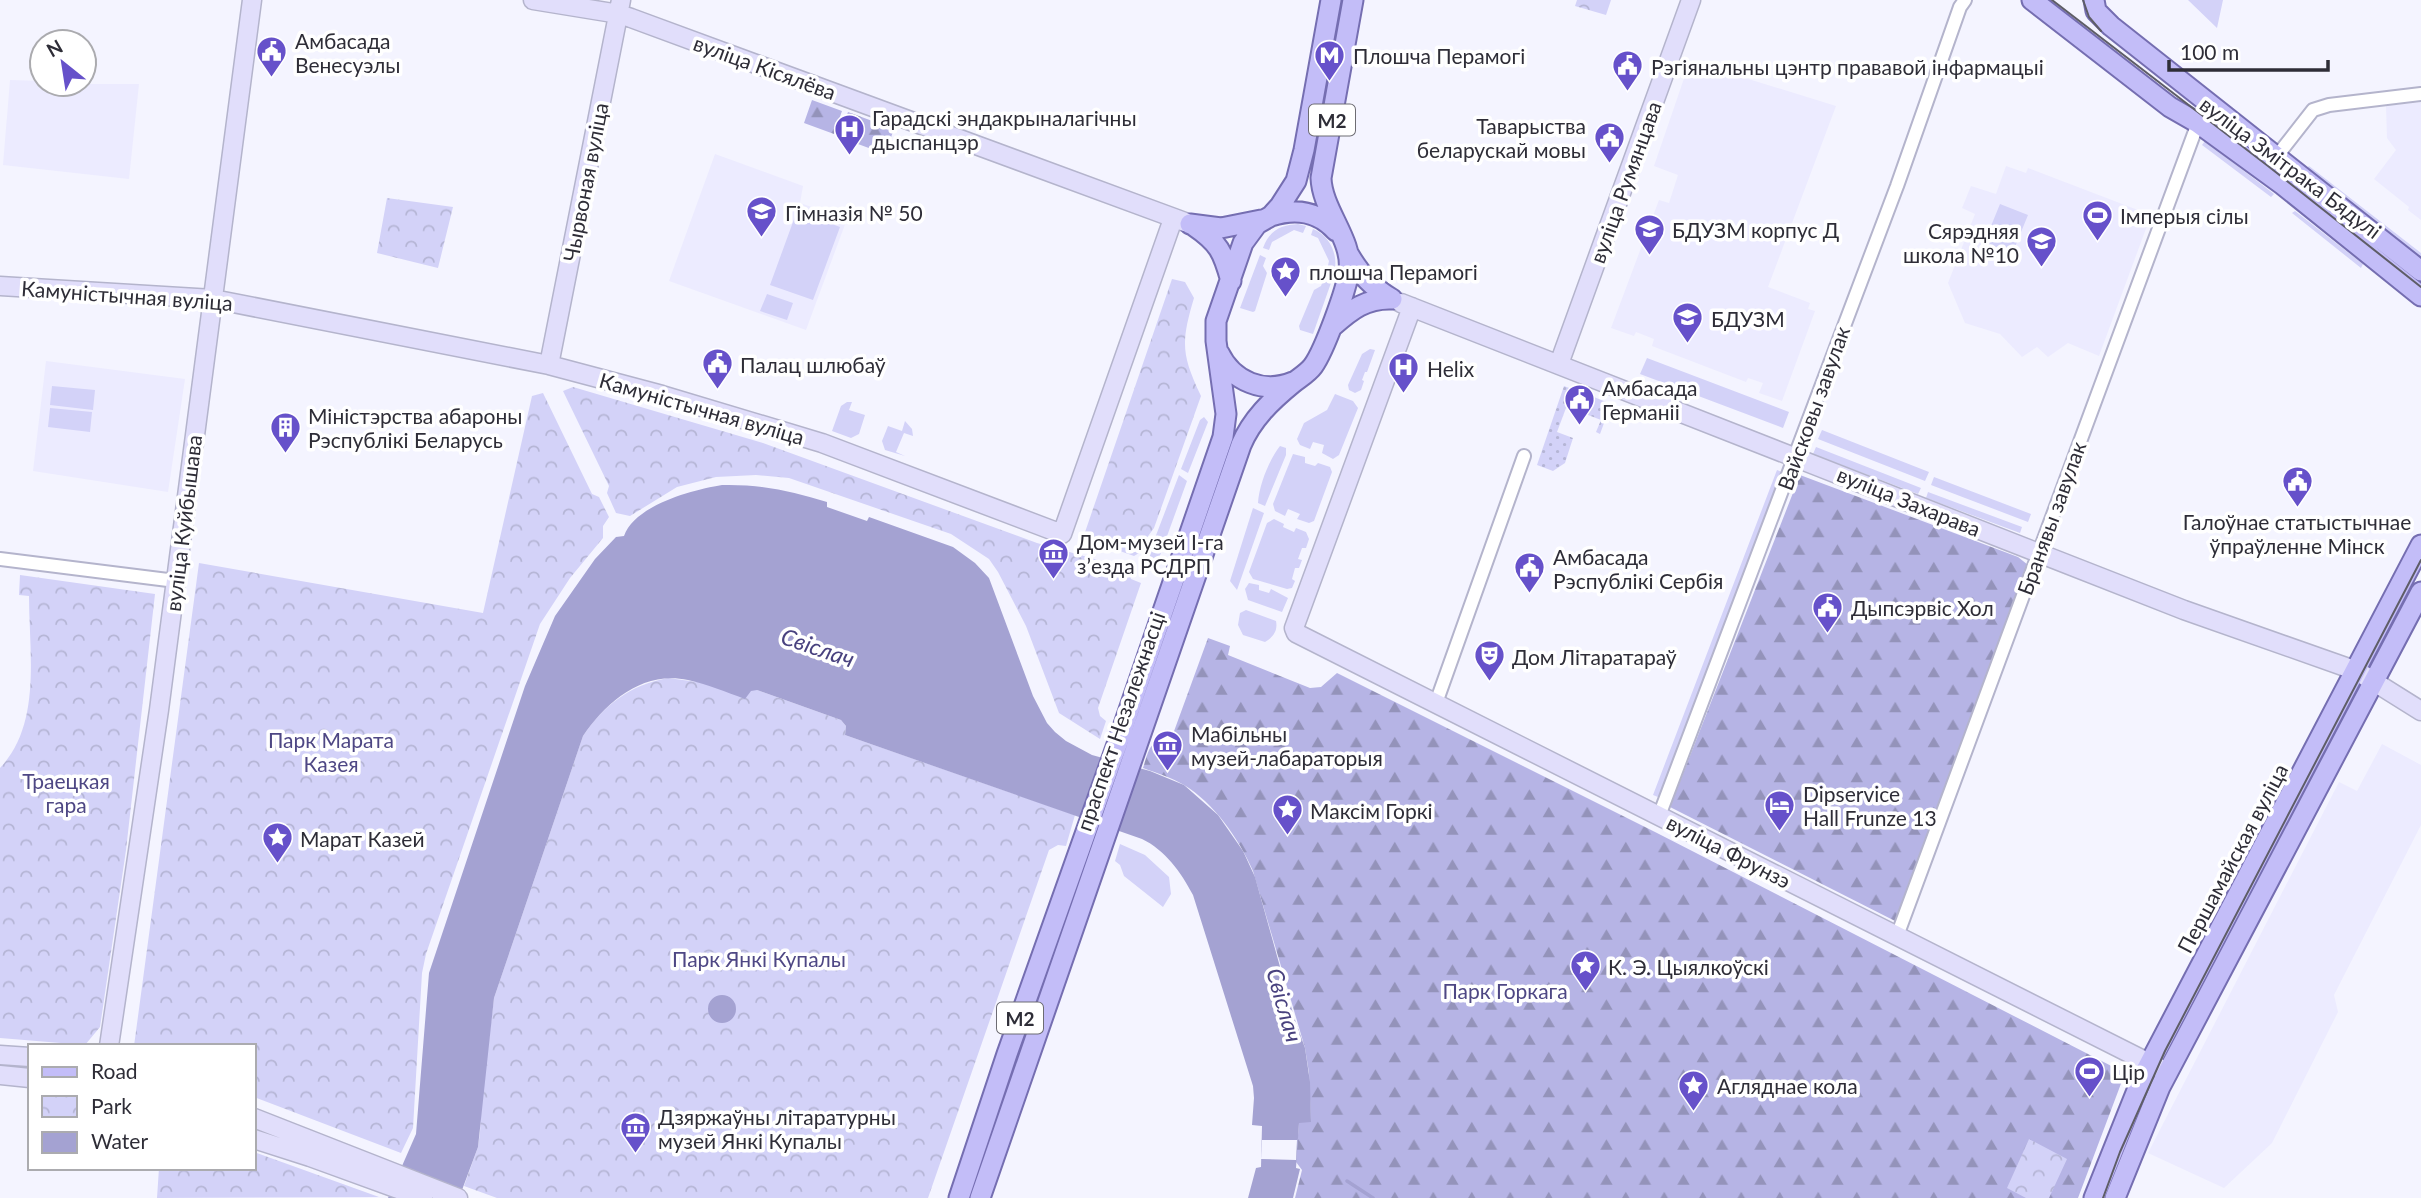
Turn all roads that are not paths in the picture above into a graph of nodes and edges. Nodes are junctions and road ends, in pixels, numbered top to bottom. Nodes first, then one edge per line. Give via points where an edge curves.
1 (252, 0) edge
2 (533, 0) edge
3 (1331, 0) edge
4 (1353, 0) edge
5 (1691, 0) edge
6 (1965, 0) edge
7 (2032, 0) edge
8 (2094, 0) edge
9 (620, 7) edge
10 (2421, 94) edge
11 (2210, 103) junction
12 (2198, 124) junction
13 (2270, 164) junction
14 (1268, 217) junction
15 (1182, 221) junction
16 (1344, 245) junction
17 (2421, 271) edge
18 (1231, 281) junction
19 (0, 286) edge
20 (2421, 296) edge
21 (213, 299) junction
22 (1392, 299) junction
23 (1412, 307) junction
24 (1332, 327) junction
25 (1218, 348) junction
26 (1559, 364) junction
27 (549, 365) junction
28 (1297, 379) junction
29 (1524, 456) dead end
30 (1795, 456) junction
31 (2421, 545) edge
32 (2039, 552) junction
33 (0, 559) edge
34 (176, 580) junction
35 (2421, 592) edge
36 (2357, 671) junction
37 (2375, 681) junction
38 (1436, 703) junction
39 (2421, 711) edge
40 (1129, 739) junction
41 (1659, 816) junction
42 (1093, 841) junction
43 (1897, 936) junction
44 (109, 1044) edge
45 (0, 1055) edge
46 (28, 1057) edge
47 (2149, 1063) junction
48 (2168, 1073) junction
49 (0, 1075) edge
50 (28, 1078) edge
51 (256, 1119) edge
52 (256, 1140) edge
53 (395, 1180) junction
54 (423, 1198) edge
55 (458, 1198) edge
56 (959, 1198) edge
57 (980, 1198) edge
58 (2094, 1198) edge
59 (2115, 1198) edge

1 - 21 street, вуліца Куйбышава
2 - 9 street, вуліца Кісялёва
3 - 14 main road, праспект Незалежнасці / М2 via 1296,181
4 - 16 main road, праспект Незалежнасці / М2 via 1321,178
5 - 26 street, вуліца Румянцава
6 - 30 street, Вайсковы завулак
7 - 12 main road, вуліца Змітрака Бядулі
8 - 11 main road, вуліца Змітрака Бядулі via 2096,11 2111,26
9 - 15 street, вуліца Кісялёва
9 - 27 street, Чырвоная вуліца
10 - 13 street via 2313,110
11 - 12 street, Бранявы завулак
11 - 13 main road, вуліца Змітрака Бядулі
12 - 13 main road, вуліца Змітрака Бядулі
12 - 32 street, Бранявы завулак
13 - 17 main road, вуліца Змітрака Бядулі
13 - 20 main road, вуліца Змітрака Бядулі
14 - 15 main road via 1221,228
14 - 16 main road via 1309,213 1329,224
14 - 18 main road, праспект Незалежнасці / М2 via 1243,243
15 - 18 main road via 1210,237 1221,250
15 - 27 street, Камуністычная вуліца via 1062,534 822,443
16 - 22 main road via 1364,278
16 - 24 main road, праспект Незалежнасці / М2 via 1349,272
18 - 25 main road, праспект Незалежнасці / М2 via 1216,321
19 - 21 street, Камуністычная вуліца
21 - 27 street, Камуністычная вуліца
21 - 34 street, вуліца Куйбышава
22 - 23 street, вуліца Захарава
22 - 24 main road via 1363,303
23 - 26 street, вуліца Захарава
23 - 38 street, вуліца Фрунзэ via 1294,628
24 - 28 main road, праспект Незалежнасці / М2 via 1314,366
25 - 28 main road via 1231,371 1254,384 1279,386
25 - 40 main road, праспект Незалежнасці / М2 via 1226,414 1223,437
26 - 30 street, вуліца Захарава
28 - 40 main road, праспект Незалежнасці / М2 via 1246,433 1171,642
29 - 38 street
30 - 32 street, вуліца Захарава
30 - 41 street, Вайсковы завулак
31 - 36 main road, Першамайская вуліца
32 - 36 street, вуліца Захарава via 2184,610
32 - 43 street, Бранявы завулак
33 - 34 street
34 - 44 street, вуліца Куйбышава
35 - 37 main road, Першамайская вуліца
36 - 37 street, вуліца Захарава
36 - 47 main road, Першамайская вуліца
37 - 39 street, вуліца Захарава
37 - 48 main road, Першамайская вуліца
38 - 41 street, вуліца Фрунзэ
40 - 42 main road, праспект Незалежнасці / М2
41 - 43 street, вуліца Фрунзэ
42 - 56 main road, праспект Незалежнасці / М2 via 1007,1054
42 - 57 main road, праспект Незалежнасці / М2
43 - 47 street, вуліца Фрунзэ
45 - 46 street
47 - 48 street, вуліца Фрунзэ
47 - 58 main road, Першамайская вуліца
48 - 59 main road, Першамайская вуліца
49 - 50 street
51 - 53 street
52 - 53 street
53 - 54 street
53 - 55 street

